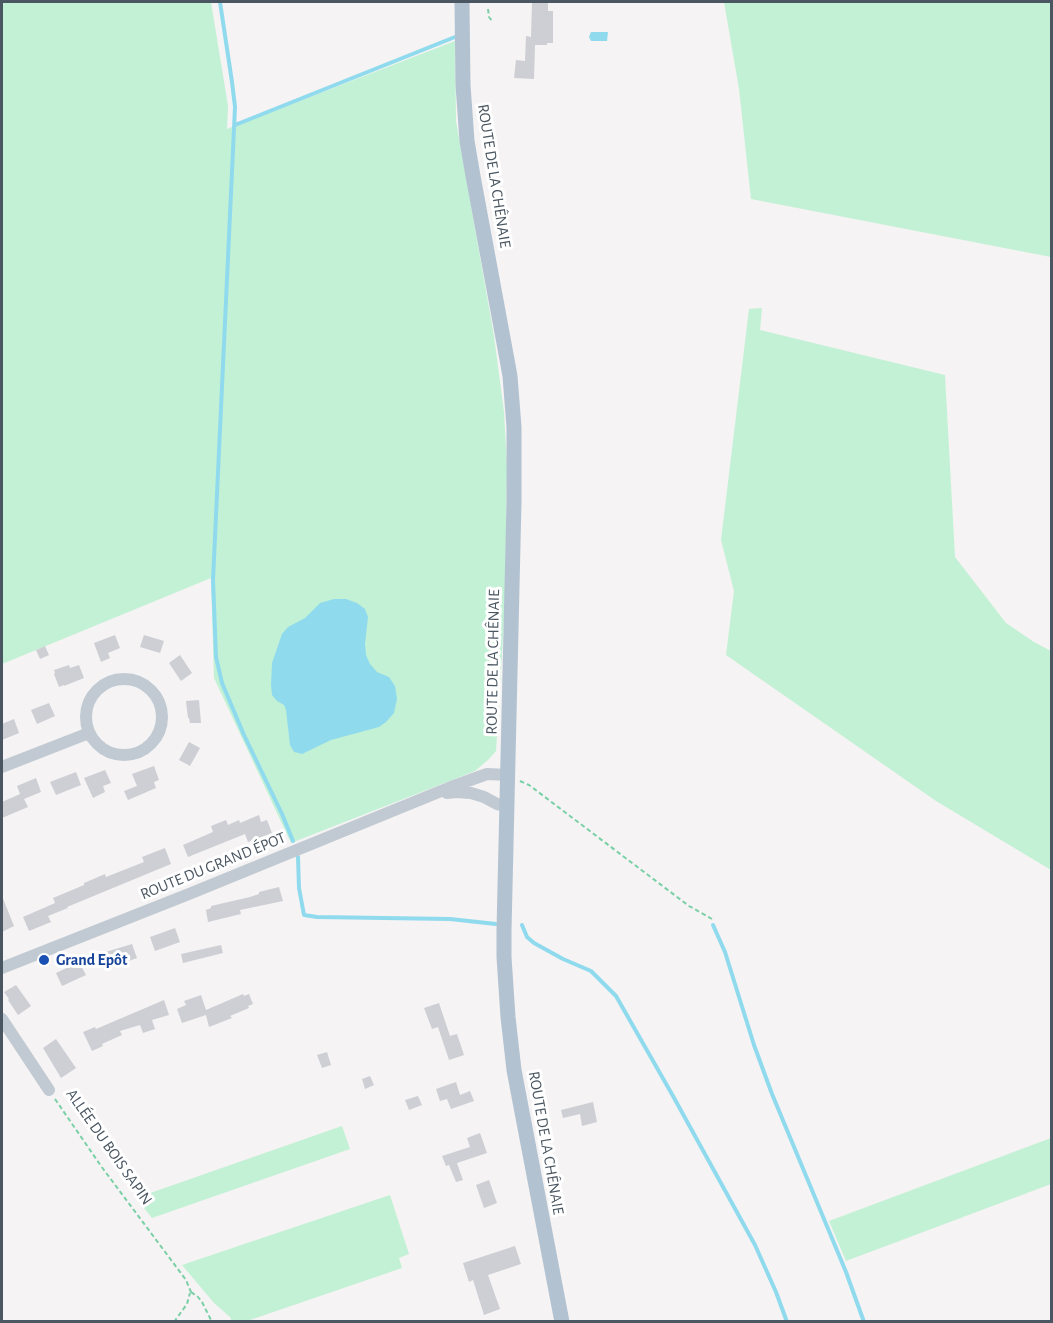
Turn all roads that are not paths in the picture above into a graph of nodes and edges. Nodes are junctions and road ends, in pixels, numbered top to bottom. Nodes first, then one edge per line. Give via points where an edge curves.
1 (462, 2) edge
2 (89, 733) junction
3 (2, 767) edge
4 (508, 777) junction
5 (437, 794) junction
6 (507, 806) junction
7 (2, 968) edge
8 (2, 1019) edge
9 (49, 1090) road end
10 (562, 1322) edge

1 - 4 main road, ROUTE DE LA CHÊNAIE via 466,131 510,376 514,427
2 - 2 street via 101,748 117,755 144,750 162,726 157,697 143,683 132,679 104,684 88,702
2 - 3 street
4 - 5 street, ROUTE DU GRAND ÉPOT via 487,774
4 - 6 main road, ROUTE DE LA CHÊNAIE
5 - 6 street, ROUTE DU GRAND ÉPOT via 471,793
5 - 7 street, ROUTE DU GRAND ÉPOT
6 - 10 main road, ROUTE DE LA CHÊNAIE via 504,957 508,1017 514,1070
8 - 9 street, ALLÉE DU BOIS SAPIN

